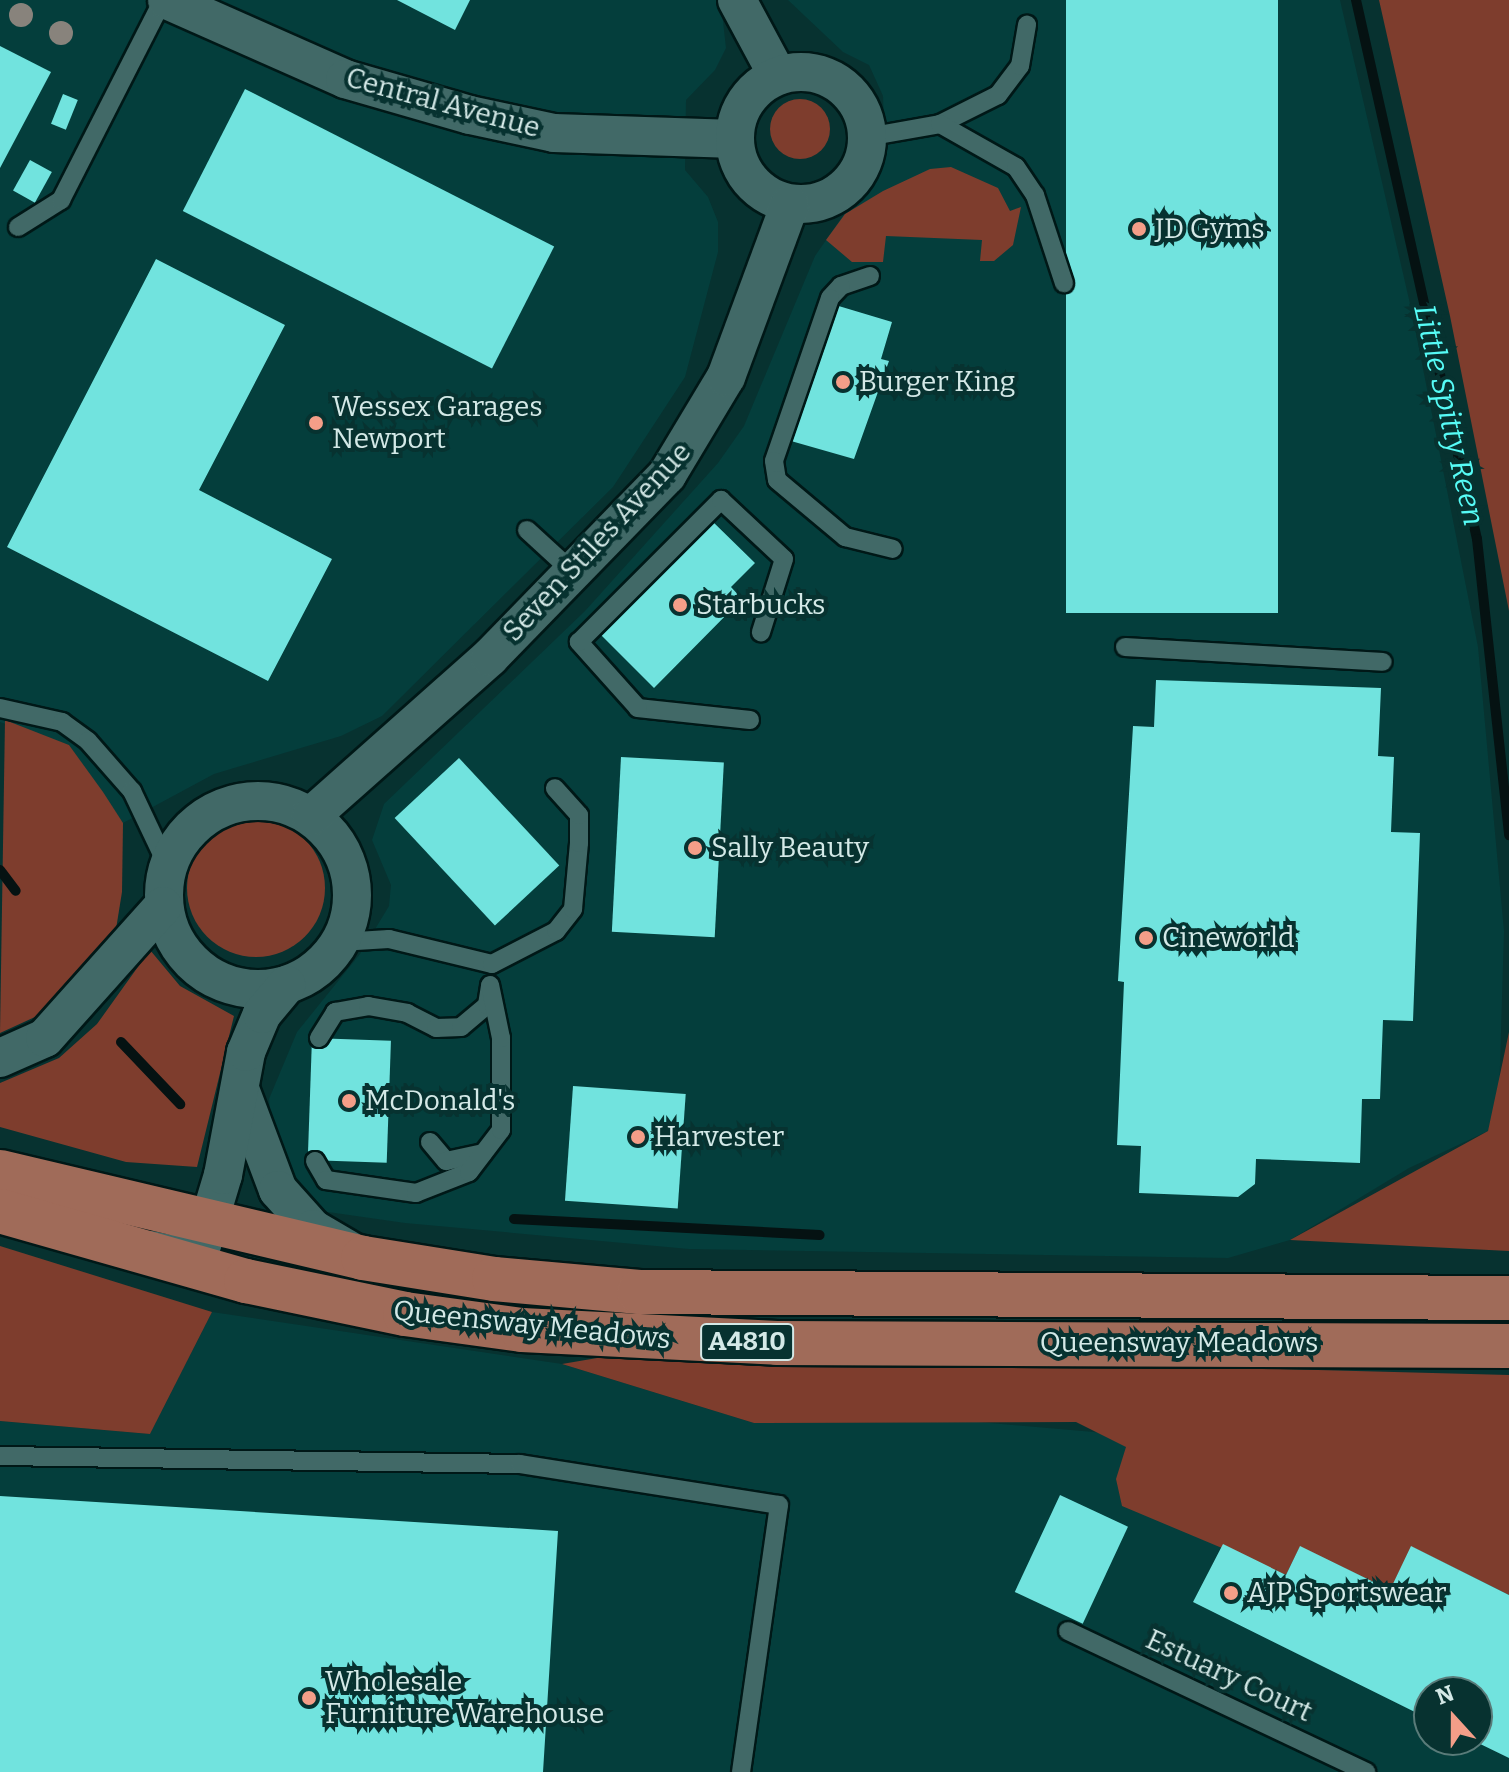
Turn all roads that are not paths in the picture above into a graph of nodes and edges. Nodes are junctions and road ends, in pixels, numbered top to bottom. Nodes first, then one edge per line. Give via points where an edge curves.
1 (165, 0) edge
2 (737, 0) edge
3 (1027, 25) dead end
4 (778, 76) junction
5 (940, 124) junction
6 (867, 137) junction
7 (735, 139) junction
8 (790, 204) junction
9 (18, 227) dead end
10 (870, 276) dead end
11 (1064, 283) dead end
12 (527, 530) dead end
13 (893, 549) dead end
14 (575, 574) junction
15 (761, 632) dead end
16 (1125, 647) dead end
17 (1383, 662) dead end
18 (0, 708) edge
19 (750, 720) dead end
20 (555, 788) dead end
21 (311, 816) junction
22 (167, 865) junction
23 (163, 906) junction
24 (340, 942) junction
25 (492, 964) junction
26 (286, 985) junction
27 (490, 985) junction
28 (319, 1038) dead end
29 (0, 1058) edge
30 (238, 1082) junction
31 (430, 1142) dead end
32 (490, 1150) junction
33 (315, 1161) dead end
34 (0, 1172) edge
35 (0, 1211) edge
36 (209, 1224) junction
37 (103, 1243) junction
38 (363, 1258) junction
39 (1509, 1298) edge
40 (1509, 1346) edge
41 (0, 1456) edge
42 (1068, 1631) dead end
43 (741, 1772) edge
44 (1366, 1772) edge

1 - 7 street, Central Avenue via 345,79 470,115 554,133
1 - 9 lane via 61,200
2 - 4 street
3 - 5 lane via 1020,66 998,95
4 - 6 street via 814,73 838,84 857,103
4 - 7 street via 746,100
5 - 6 lane
5 - 11 lane via 1016,167 1035,195
6 - 8 street via 861,165 844,189 828,199
7 - 8 street via 751,181
8 - 14 street, Seven Stiles Avenue via 744,337 710,410 667,475
10 - 13 lane via 841,286 830,298 774,461 777,480 845,537
12 - 14 lane
14 - 21 street, Seven Stiles Avenue via 402,740
15 - 19 lane via 784,559 721,500 579,642 638,708
16 - 17 lane
18 - 22 lane via 62,722 88,741 138,800
20 - 25 lane via 579,815 573,909 556,931
21 - 22 street via 256,800 227,805 181,839
21 - 24 street via 332,836 350,874 350,916
22 - 23 street
23 - 26 street via 178,947 202,971 239,988
23 - 29 street via 45,1038
24 - 25 lane via 389,939
24 - 26 street via 308,976
25 - 27 lane
26 - 30 street via 262,1014
27 - 28 lane via 487,1005 461,1027 436,1028 407,1013 368,1006 335,1012
27 - 32 lane via 502,1073 501,1130
30 - 36 street
30 - 38 street via 278,1190 313,1229
31 - 32 lane via 446,1161
32 - 33 lane via 469,1172 416,1193 326,1180
34 - 36 main road, Queensway Meadows / A4810
35 - 37 main road, Queensway Meadows / A4810
36 - 37 street via 202,1245 170,1254
36 - 38 main road, Queensway Meadows / A4810
37 - 40 main road, Queensway Meadows / A4810 via 405,1314 658,1340
38 - 39 main road, Queensway Meadows / A4810 via 494,1279 639,1292
41 - 43 lane via 520,1464 779,1505
42 - 44 lane, Estuary Court

